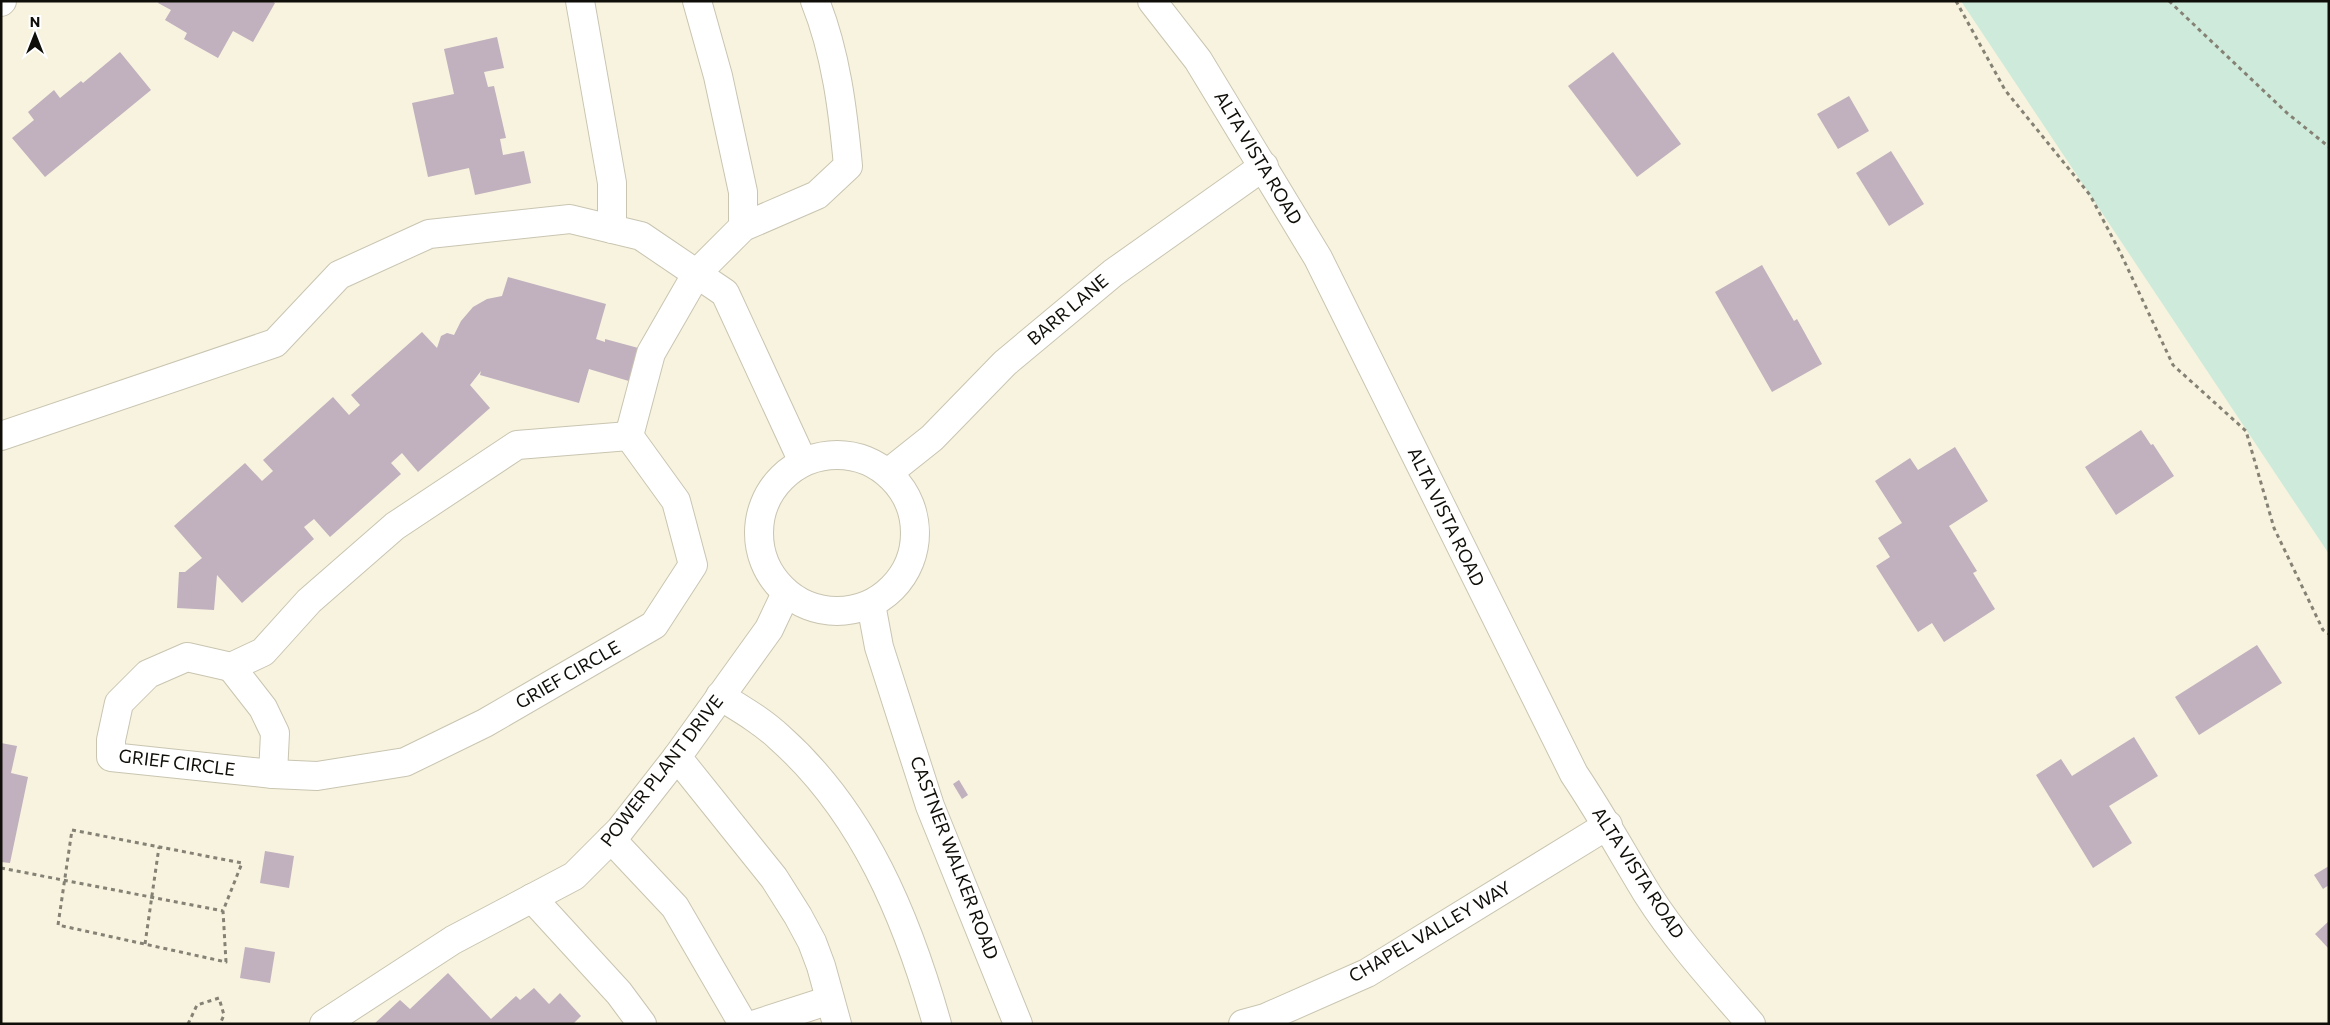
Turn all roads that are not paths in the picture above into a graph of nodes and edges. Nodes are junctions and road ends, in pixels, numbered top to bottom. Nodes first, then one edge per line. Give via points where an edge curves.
1 (580, 1) edge
2 (698, 1) edge
3 (815, 1) edge
4 (1152, 1) edge
5 (1264, 166) junction
6 (743, 227) junction
7 (612, 229) junction
8 (698, 273) junction
9 (1, 436) edge
10 (629, 436) junction
11 (803, 462) junction
12 (888, 473) junction
13 (786, 593) junction
14 (871, 604) junction
15 (231, 667) junction
16 (720, 696) junction
17 (676, 757) junction
18 (273, 774) junction
19 (1608, 825) junction
20 (611, 839) junction
21 (532, 898) junction
22 (834, 1012) edge
23 (324, 1024) edge
24 (642, 1024) edge
25 (743, 1024) edge
26 (756, 1024) edge
27 (937, 1024) edge
28 (1018, 1024) edge
29 (1243, 1024) edge
30 (1752, 1024) edge

1 - 7 street via 612,182
2 - 6 street via 743,192
3 - 6 street via 843,108 848,166 817,195
4 - 5 street, ALTA VISTA ROAD via 1198,60
5 - 12 street, BARR LANE via 1113,273 1005,363 932,438
5 - 19 street, ALTA VISTA ROAD via 1318,258 1574,774
6 - 8 street
7 - 8 street via 642,236
7 - 9 street via 570,219 429,234 339,275 275,343
8 - 10 street via 651,353
8 - 11 street via 725,293
10 - 15 street via 517,445 395,526 309,601 263,652
10 - 18 street, GRIEF CIRCLE via 676,501 693,565 654,626 485,723 405,762 317,776
11 - 12 street via 825,455 847,455 869,461
11 - 13 street via 784,474 770,492 761,512 758,534 762,556 771,576
12 - 14 street via 903,489 912,509 916,532 913,554 904,575 890,591
13 - 14 street via 805,605 827,611 850,610
13 - 16 street, POWER PLANT DRIVE via 769,629
14 - 28 street, CASTNER WALKER ROAD via 879,647 930,806
15 - 18 street via 263,708 275,733
15 - 18 street, GRIEF CIRCLE via 187,657 148,674 119,703 111,757
16 - 17 street, POWER PLANT DRIVE
16 - 27 street via 779,737 828,787 851,819 899,910
17 - 20 street, POWER PLANT DRIVE
17 - 22 street via 774,878 793,908 812,942
19 - 29 street, CHAPEL VALLEY WAY via 1367,972 1265,1018
19 - 30 street, ALTA VISTA ROAD via 1649,896 1694,958
20 - 21 street, POWER PLANT DRIVE via 574,876
20 - 25 street via 675,907
21 - 23 street, POWER PLANT DRIVE via 453,940
21 - 24 street via 619,993
22 - 26 street

